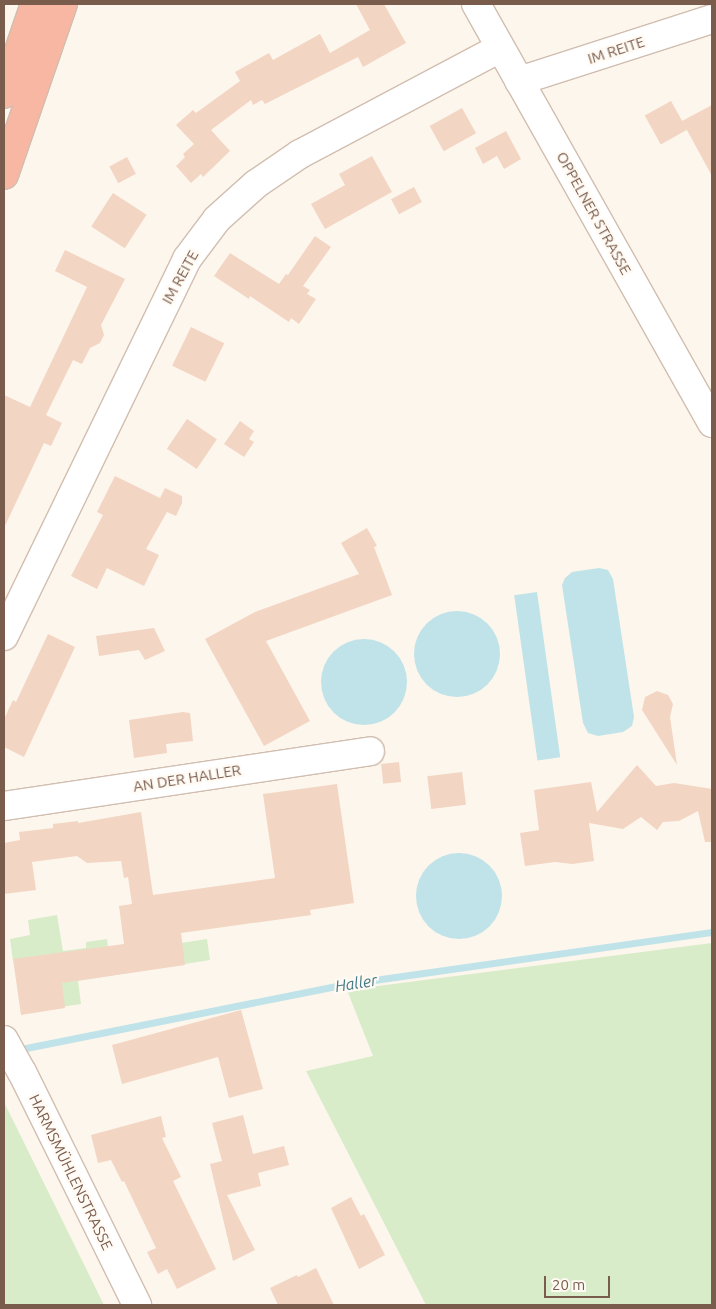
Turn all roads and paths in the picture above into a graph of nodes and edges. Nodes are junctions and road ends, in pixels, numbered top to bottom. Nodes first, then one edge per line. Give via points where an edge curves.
1 (35, 4) edge
2 (63, 4) edge
3 (476, 4) edge
4 (712, 19) edge
5 (500, 48) junction
6 (519, 81) junction
7 (4, 94) edge
8 (4, 175) edge
9 (712, 423) edge
10 (4, 636) edge
11 (370, 751) dead end
12 (4, 806) edge
13 (4, 1040) edge
14 (137, 1305) edge

1 - 7 highway
2 - 8 highway
3 - 5 street, OPPELNER STRASSE
4 - 6 street, IM REITE
5 - 6 street, OPPELNER STRASSE
5 - 10 street, IM REITE via 300,154 256,184 217,219 187,259
6 - 9 street, OPPELNER STRASSE
11 - 12 street, AN DER HALLER
13 - 14 street, HARMSMÜHLENSTRASSE

